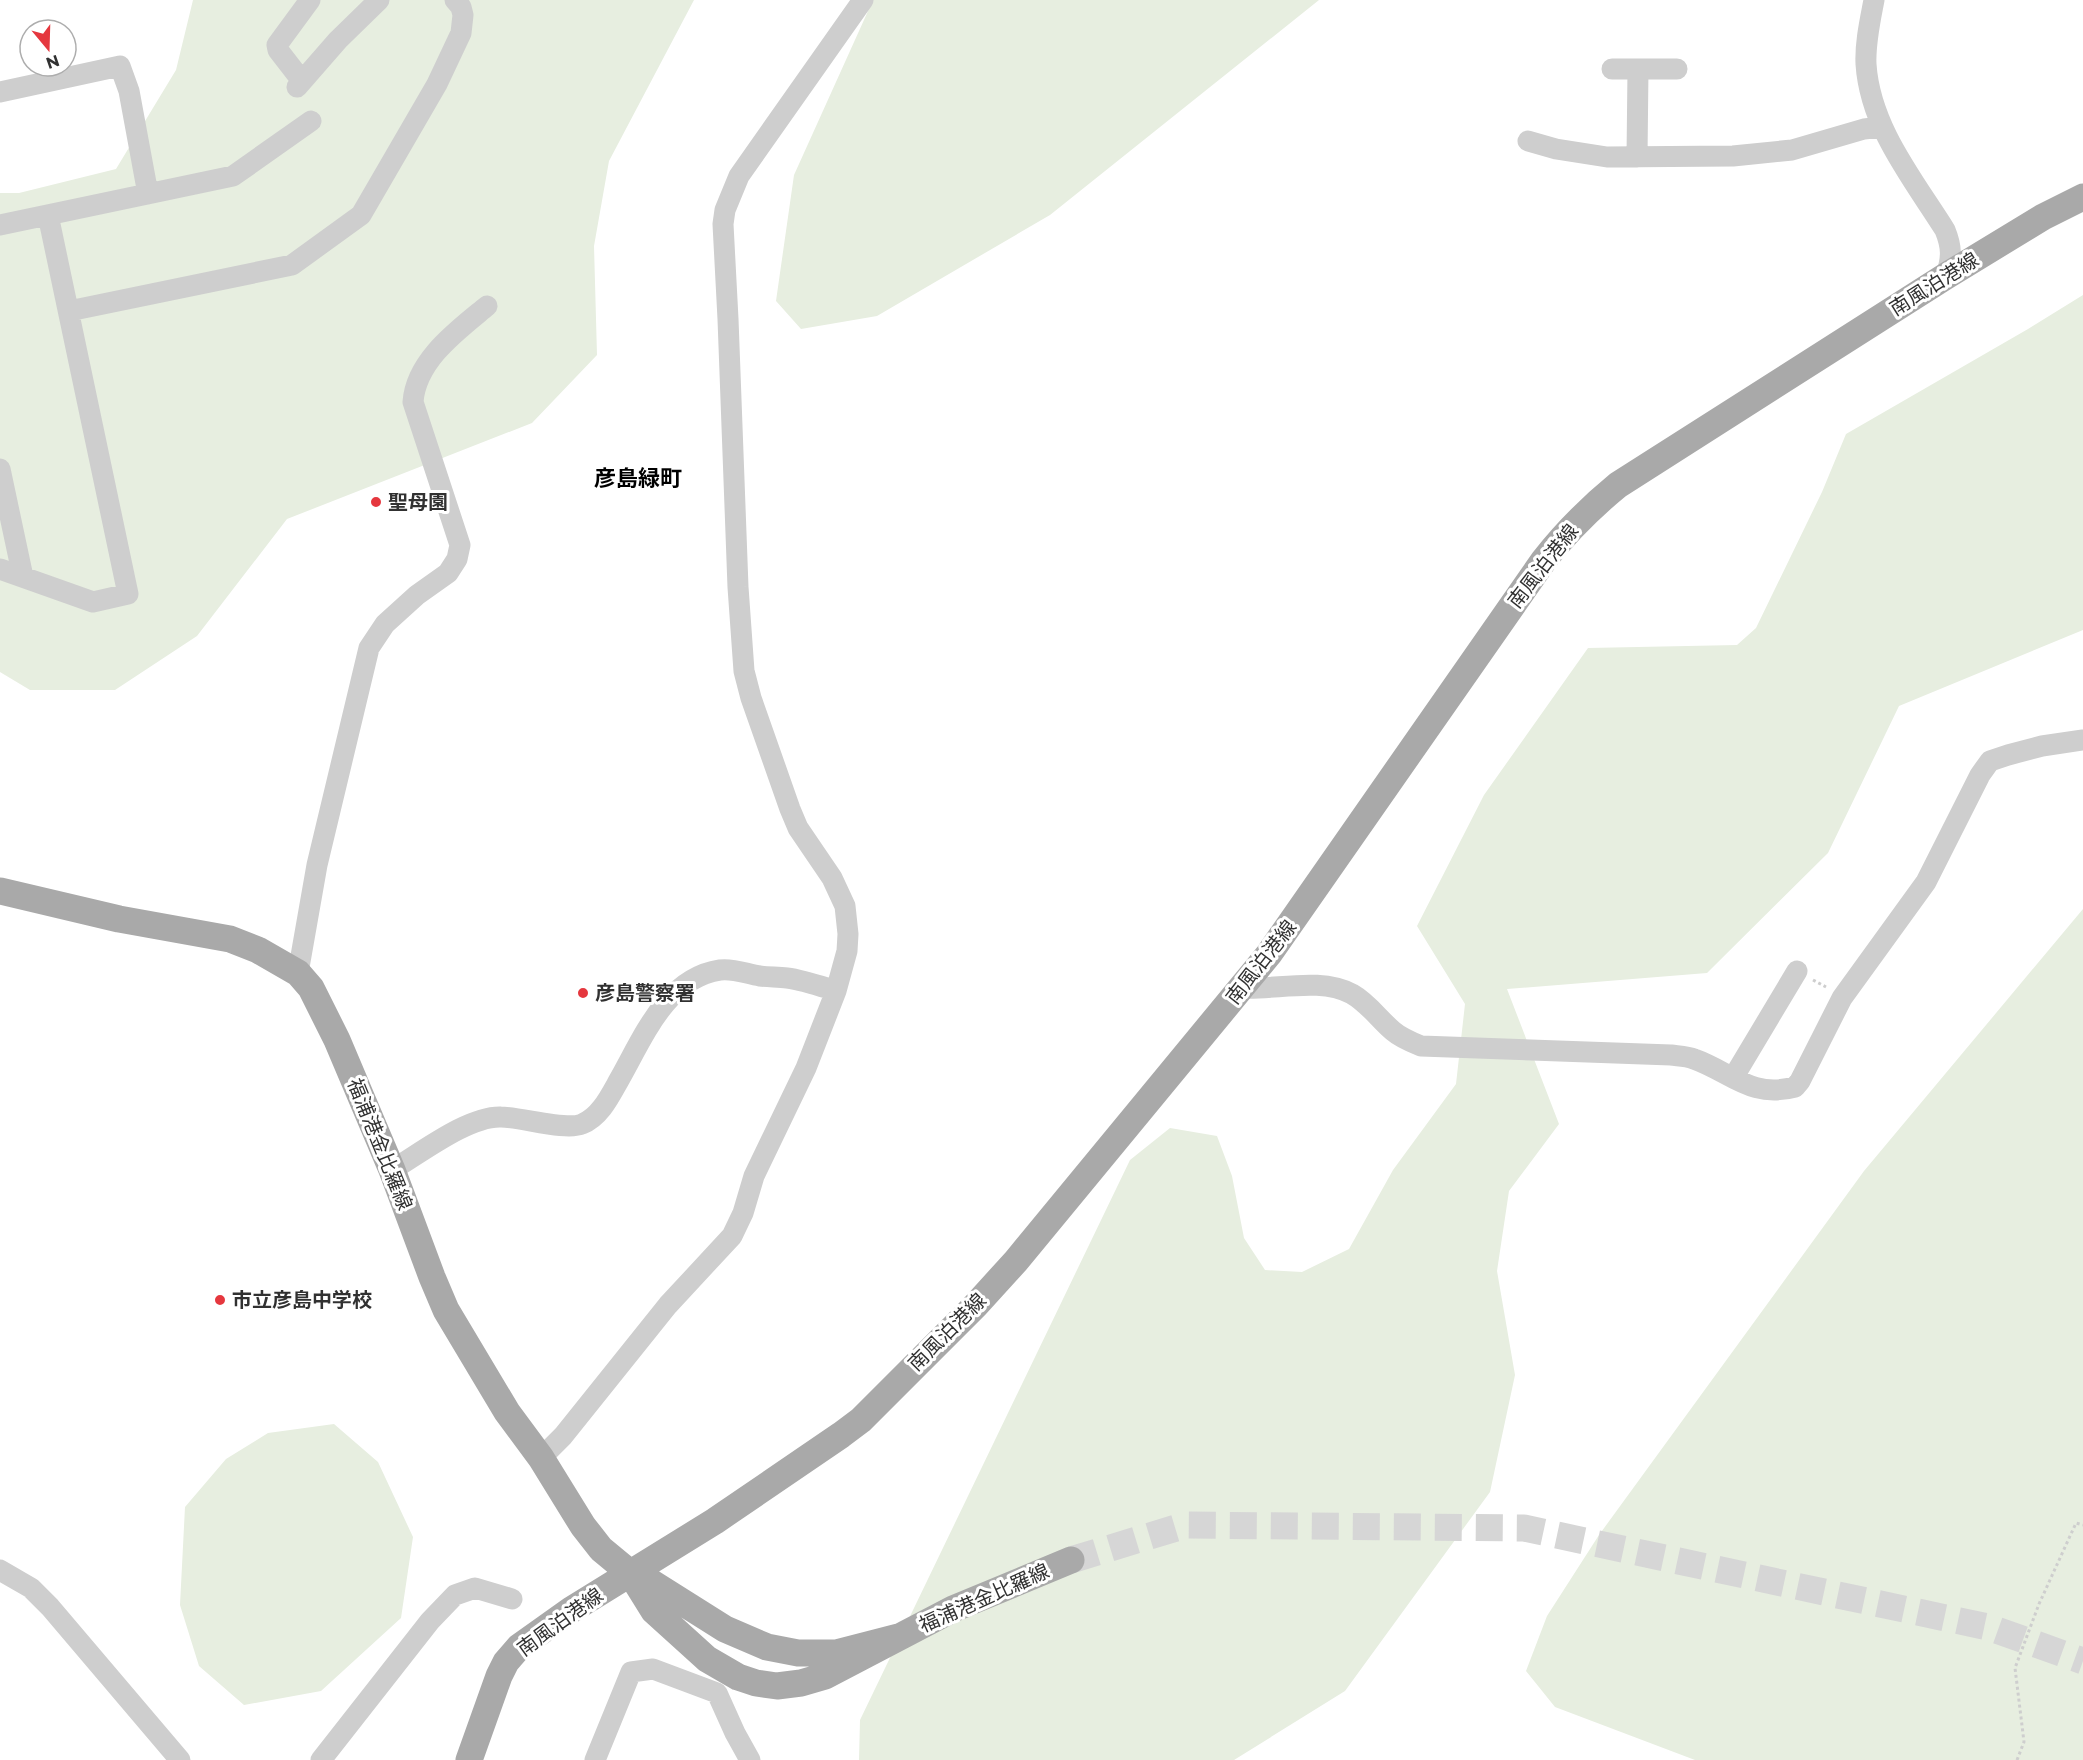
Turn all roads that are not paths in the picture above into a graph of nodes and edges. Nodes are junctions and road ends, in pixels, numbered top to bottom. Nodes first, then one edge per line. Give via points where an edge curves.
1 (309, 0) edge
2 (379, 0) edge
3 (455, 0) edge
4 (863, 0) edge
5 (1874, 0) edge
6 (1612, 69) dead end
7 (1638, 69) junction
8 (1677, 69) dead end
9 (0, 92) edge
10 (311, 121) dead end
11 (1882, 127) junction
12 (1528, 141) dead end
13 (1637, 157) junction
14 (148, 194) junction
15 (2083, 197) edge
16 (48, 215) junction
17 (0, 225) edge
18 (1946, 276) junction
19 (487, 306) dead end
20 (69, 311) junction
21 (0, 469) edge
22 (0, 569) edge
23 (23, 577) junction
24 (2083, 740) edge
25 (0, 891) edge
26 (1797, 971) road end
27 (298, 973) junction
28 (1242, 988) junction
29 (836, 991) junction
30 (1733, 1078) junction
31 (392, 1170) junction
32 (541, 1458) junction
33 (1071, 1560) tunnel mouth
34 (0, 1569) edge
35 (630, 1573) junction
36 (512, 1599) dead end
37 (898, 1637) junction
38 (180, 1760) edge
39 (321, 1760) edge
40 (469, 1760) edge
41 (595, 1760) edge
42 (750, 1760) edge

1 - 2 street via 277,45 299,84
3 - 20 street via 463,15 461,33 437,84 362,215 292,265
4 - 29 street via 739,176 723,224 744,671 798,828 832,878 845,906 847,951
5 - 11 street via 1866,62 1869,90
6 - 7 street
7 - 8 street
7 - 13 street
9 - 14 street via 120,66 129,91
10 - 14 street via 233,176
11 - 13 street via 1769,153
11 - 18 street via 1945,230 1952,258
12 - 13 street via 1607,157
14 - 16 street
15 - 18 main road, 南風泊港線
16 - 17 street
16 - 20 street
18 - 28 main road, 南風泊港線 via 1618,485 1593,505 1544,560 1317,887
19 - 27 street via 442,344 414,389 413,402 460,545 448,573 385,624 369,648 317,865
20 - 23 street via 128,594 93,602
21 - 23 street
22 - 23 street
24 - 30 street via 2042,746 1990,761 1926,882 1843,997 1795,1087 1756,1089
25 - 27 main road, 福浦港金比羅線 via 119,919 230,939
26 - 30 street
27 - 31 main road, 福浦港金比羅線 via 325,1012
28 - 30 street via 1341,989 1354,995 1394,1032 1421,1046 1671,1055 1693,1058
28 - 35 main road, 南風泊港線 via 1016,1261 861,1419 822,1450
29 - 31 street via 788,978 734,970 706,973 668,1000 602,1110 581,1125 484,1118
29 - 32 street via 806,1068 754,1176 732,1236 668,1305
31 - 32 main road, 福浦港金比羅線 via 446,1310 507,1412
32 - 35 main road, 福浦港金比羅線 via 583,1526 601,1549
33 - 37 main road, 福浦港金比羅線 via 953,1609
34 - 38 street via 31,1588 50,1607
35 - 37 main road, 福浦港金比羅線 via 725,1629 786,1652 836,1653
35 - 37 main road, 福浦港金比羅線 via 654,1611 672,1629 723,1670 756,1683 777,1686 825,1676
35 - 40 main road, 南風泊港線 via 536,1634 506,1662
36 - 39 street via 475,1588 455,1595 430,1621
41 - 42 street via 631,1672 653,1669 717,1693

